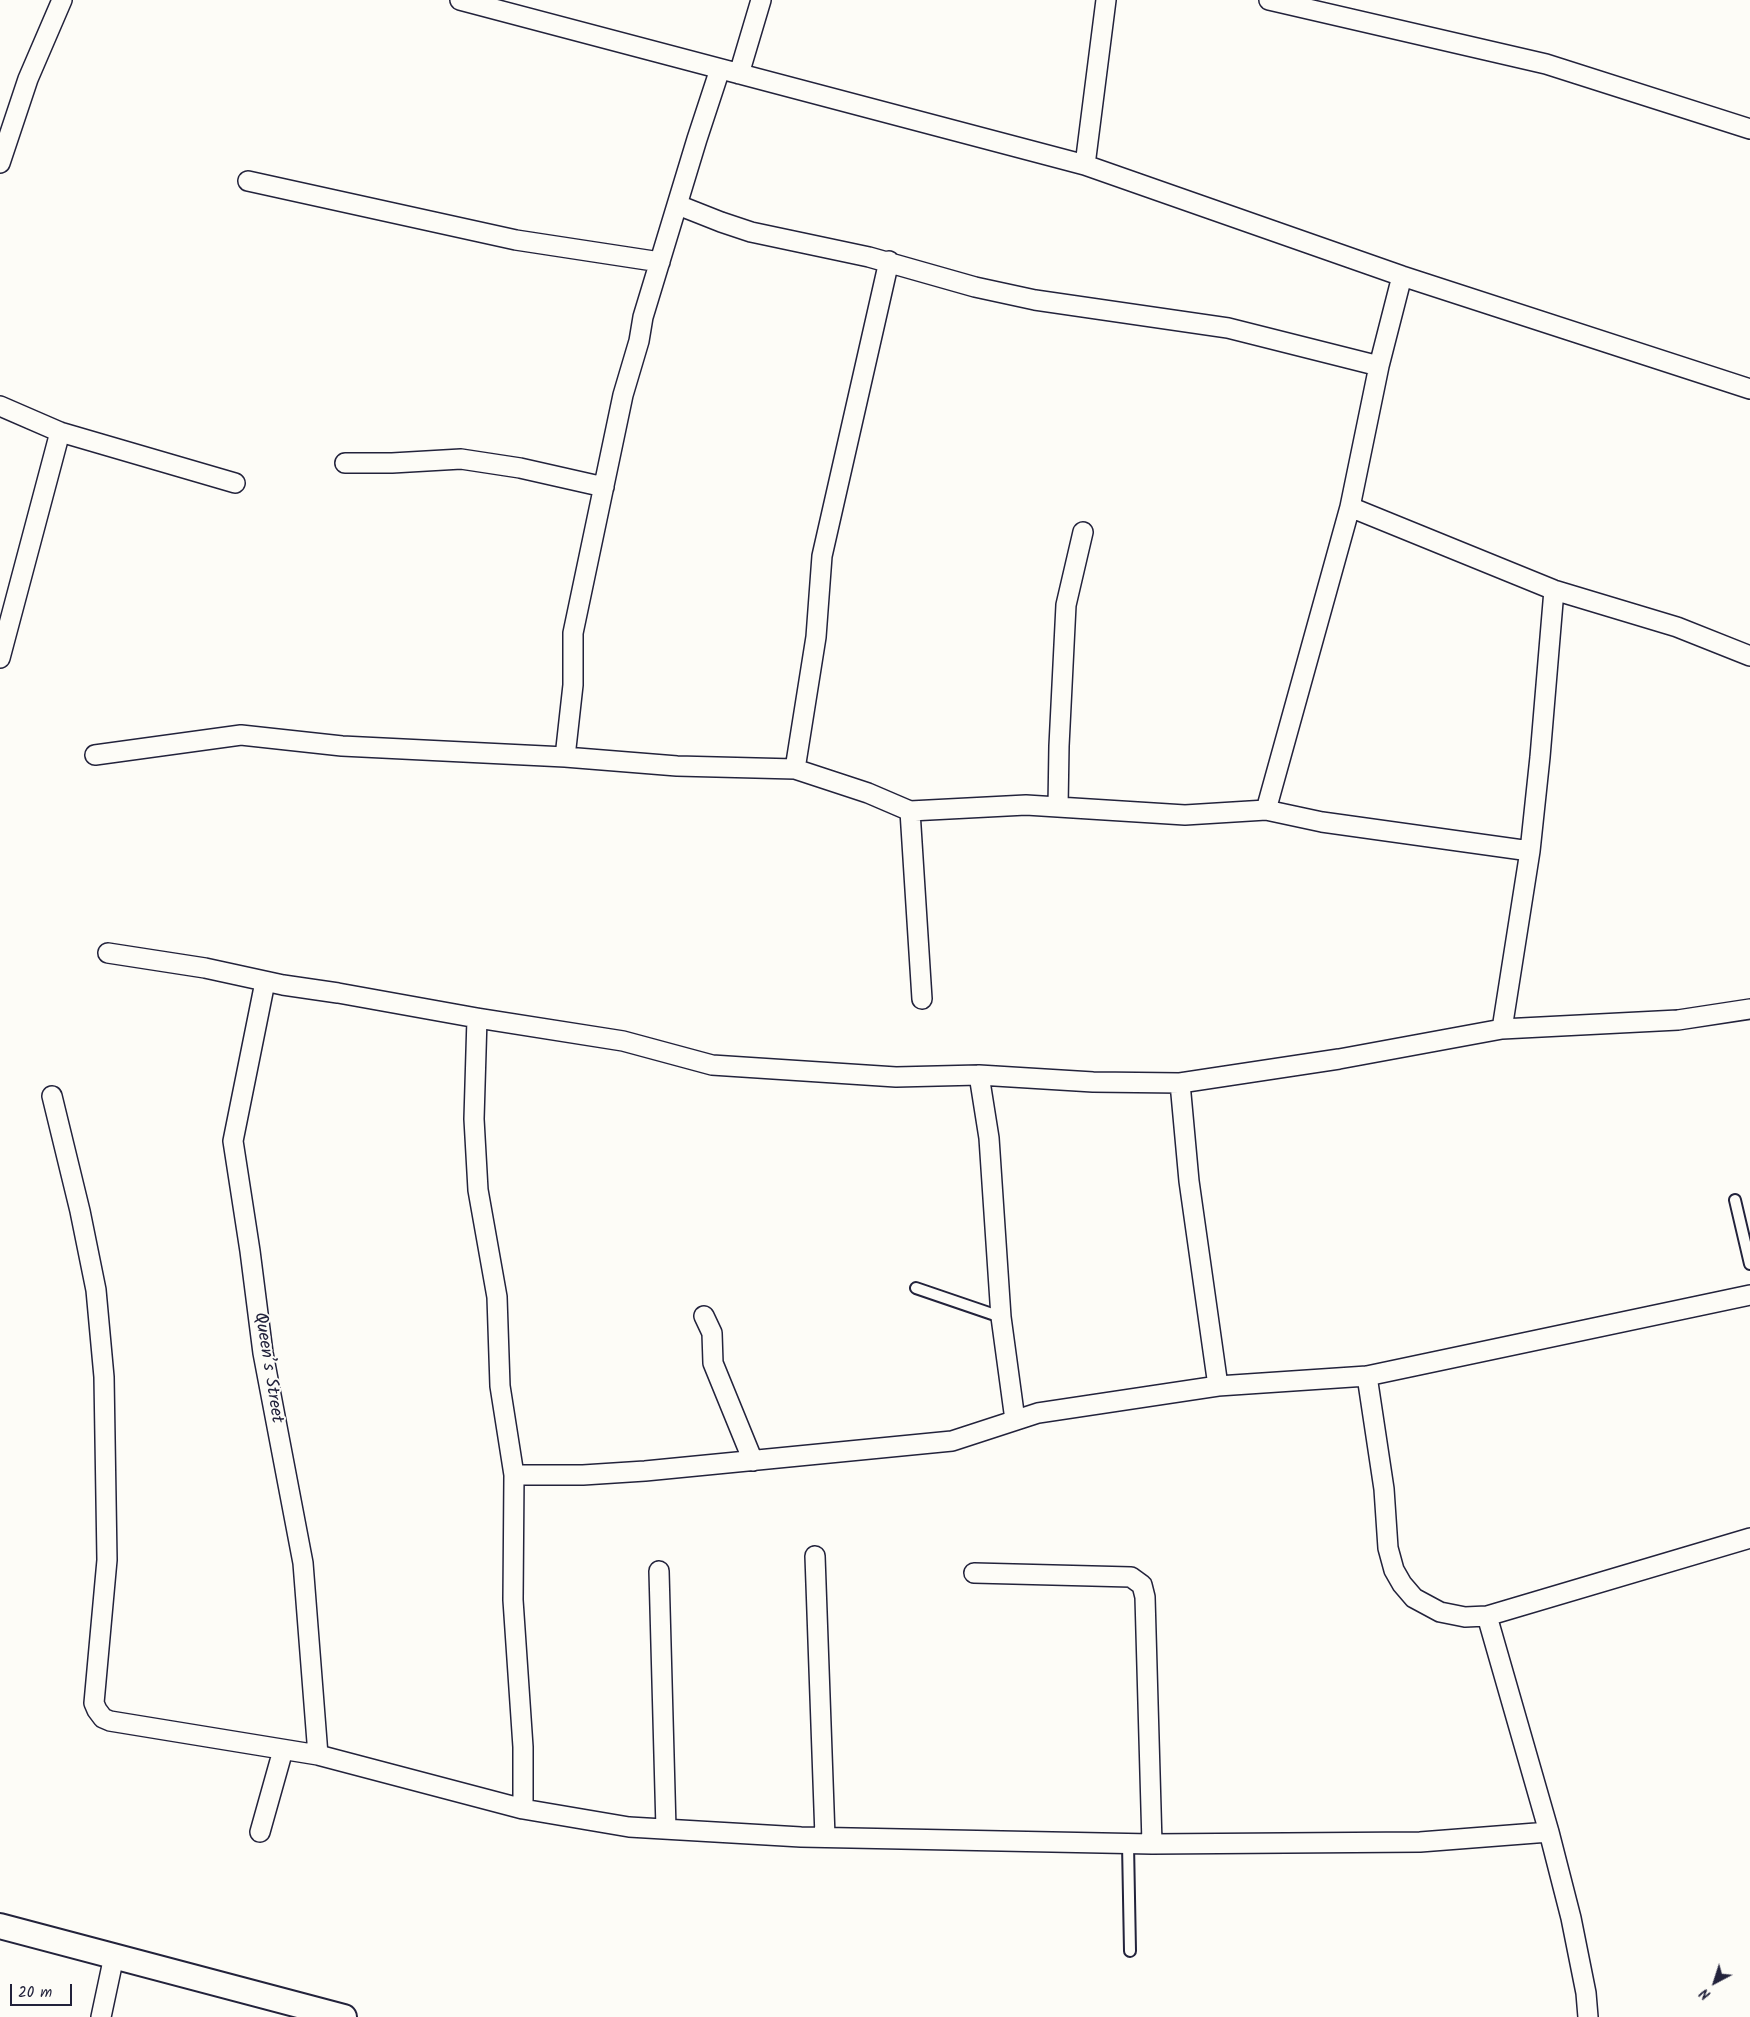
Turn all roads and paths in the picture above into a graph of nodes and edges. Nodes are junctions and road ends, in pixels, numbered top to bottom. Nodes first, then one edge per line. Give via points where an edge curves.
1 (62, 0) edge
2 (460, 0) edge
3 (761, 0) edge
4 (1106, 0) edge
5 (1269, 0) edge
6 (1335, 7) edge
7 (720, 69) junction
8 (739, 74) junction
9 (1750, 128) edge
10 (0, 163) edge
11 (1085, 164) junction
12 (248, 181) dead end
13 (678, 204) junction
14 (660, 262) junction
15 (889, 262) junction
16 (1402, 276) junction
17 (1379, 366) junction
18 (1750, 389) edge
19 (0, 406) edge
20 (60, 432) junction
21 (345, 463) dead end
22 (235, 483) dead end
23 (604, 487) junction
24 (1350, 507) junction
25 (1083, 532) dead end
26 (1554, 590) junction
27 (1750, 656) edge
28 (0, 658) edge
29 (94, 755) dead end
30 (565, 757) junction
31 (795, 769) junction
32 (1058, 807) junction
33 (1266, 810) junction
34 (910, 811) junction
35 (1530, 851) junction
36 (108, 953) dead end
37 (265, 982) junction
38 (922, 999) dead end
39 (1750, 1009) edge
40 (476, 1018) junction
41 (1502, 1029) junction
42 (979, 1074) junction
43 (1180, 1083) junction
44 (52, 1096) dead end
45 (1735, 1200) dead end
46 (1750, 1264) edge
47 (916, 1288) dead end
48 (1750, 1295) edge
49 (704, 1316) dead end
50 (1001, 1317) junction
51 (1368, 1376) junction
52 (1218, 1386) junction
53 (1015, 1420) junction
54 (753, 1461) junction
55 (514, 1475) junction
56 (1750, 1538) edge
57 (815, 1556) dead end
58 (659, 1571) dead end
59 (974, 1573) dead end
60 (1487, 1616) junction
61 (283, 1750) junction
62 (318, 1755) junction
63 (523, 1809) junction
64 (666, 1829) junction
65 (260, 1832) dead end
66 (1549, 1832) junction
67 (825, 1837) junction
68 (1128, 1844) junction
69 (1152, 1844) junction
70 (0, 1926) edge
71 (1130, 1951) dead end
72 (114, 1956) junction
73 (101, 2017) edge
74 (344, 2017) edge
75 (1588, 2017) edge

1 - 10 street via 28,79
2 - 7 street
3 - 8 street
4 - 11 street
5 - 6 street
6 - 9 street via 1546,64
7 - 8 street
7 - 13 street
8 - 11 street
11 - 16 street
12 - 14 street via 516,240
13 - 14 street
13 - 15 street via 751,232
14 - 23 street via 623,395
15 - 17 street via 1035,300 1228,328
15 - 31 street via 824,548 816,637
16 - 17 street
16 - 18 street
17 - 24 street
19 - 20 street
20 - 22 street
20 - 28 street
21 - 23 street via 461,459 520,468
23 - 30 street via 573,633 573,685
24 - 26 street
24 - 33 street
25 - 32 street via 1066,605
26 - 27 street via 1677,627
26 - 35 street
29 - 30 street via 241,736 342,746
30 - 31 street via 677,766
31 - 34 street
32 - 33 street via 1185,815
32 - 34 street via 1026,805
33 - 35 street via 1322,822
34 - 38 street
35 - 41 street
36 - 37 street via 205,968
37 - 40 street
37 - 62 street, Queen’s Street via 233,1141 263,1353 303,1563
39 - 41 street via 1678,1020
40 - 42 street via 623,1041 712,1065 896,1077
40 - 55 street via 474,1119 478,1190 497,1297 500,1386
41 - 43 street via 1339,1059
42 - 43 street via 1093,1082
42 - 50 street via 989,1138
43 - 52 street via 1189,1181
44 - 61 street via 96,1290 104,1377 107,1560 94,1703 103,1718 119,1723
45 - 46 lane
47 - 50 lane
48 - 51 street
49 - 54 street via 712,1333 713,1363
50 - 53 street
51 - 52 street
51 - 60 street via 1384,1490 1388,1548 1394,1570 1414,1598 1440,1612 1465,1617
52 - 53 street via 1038,1413
53 - 54 street via 952,1441
54 - 55 street via 610,1473
55 - 63 street via 513,1600 523,1747
56 - 60 street
57 - 67 street
58 - 64 street
59 - 69 street via 1131,1577 1142,1585 1145,1596
60 - 66 street
61 - 62 street
61 - 65 street
62 - 63 street
63 - 64 street via 629,1827
64 - 67 street
66 - 69 street via 1420,1842
66 - 75 street via 1571,1918
67 - 68 street
68 - 69 street
68 - 71 lane
70 - 72 street
72 - 73 street
72 - 74 street

